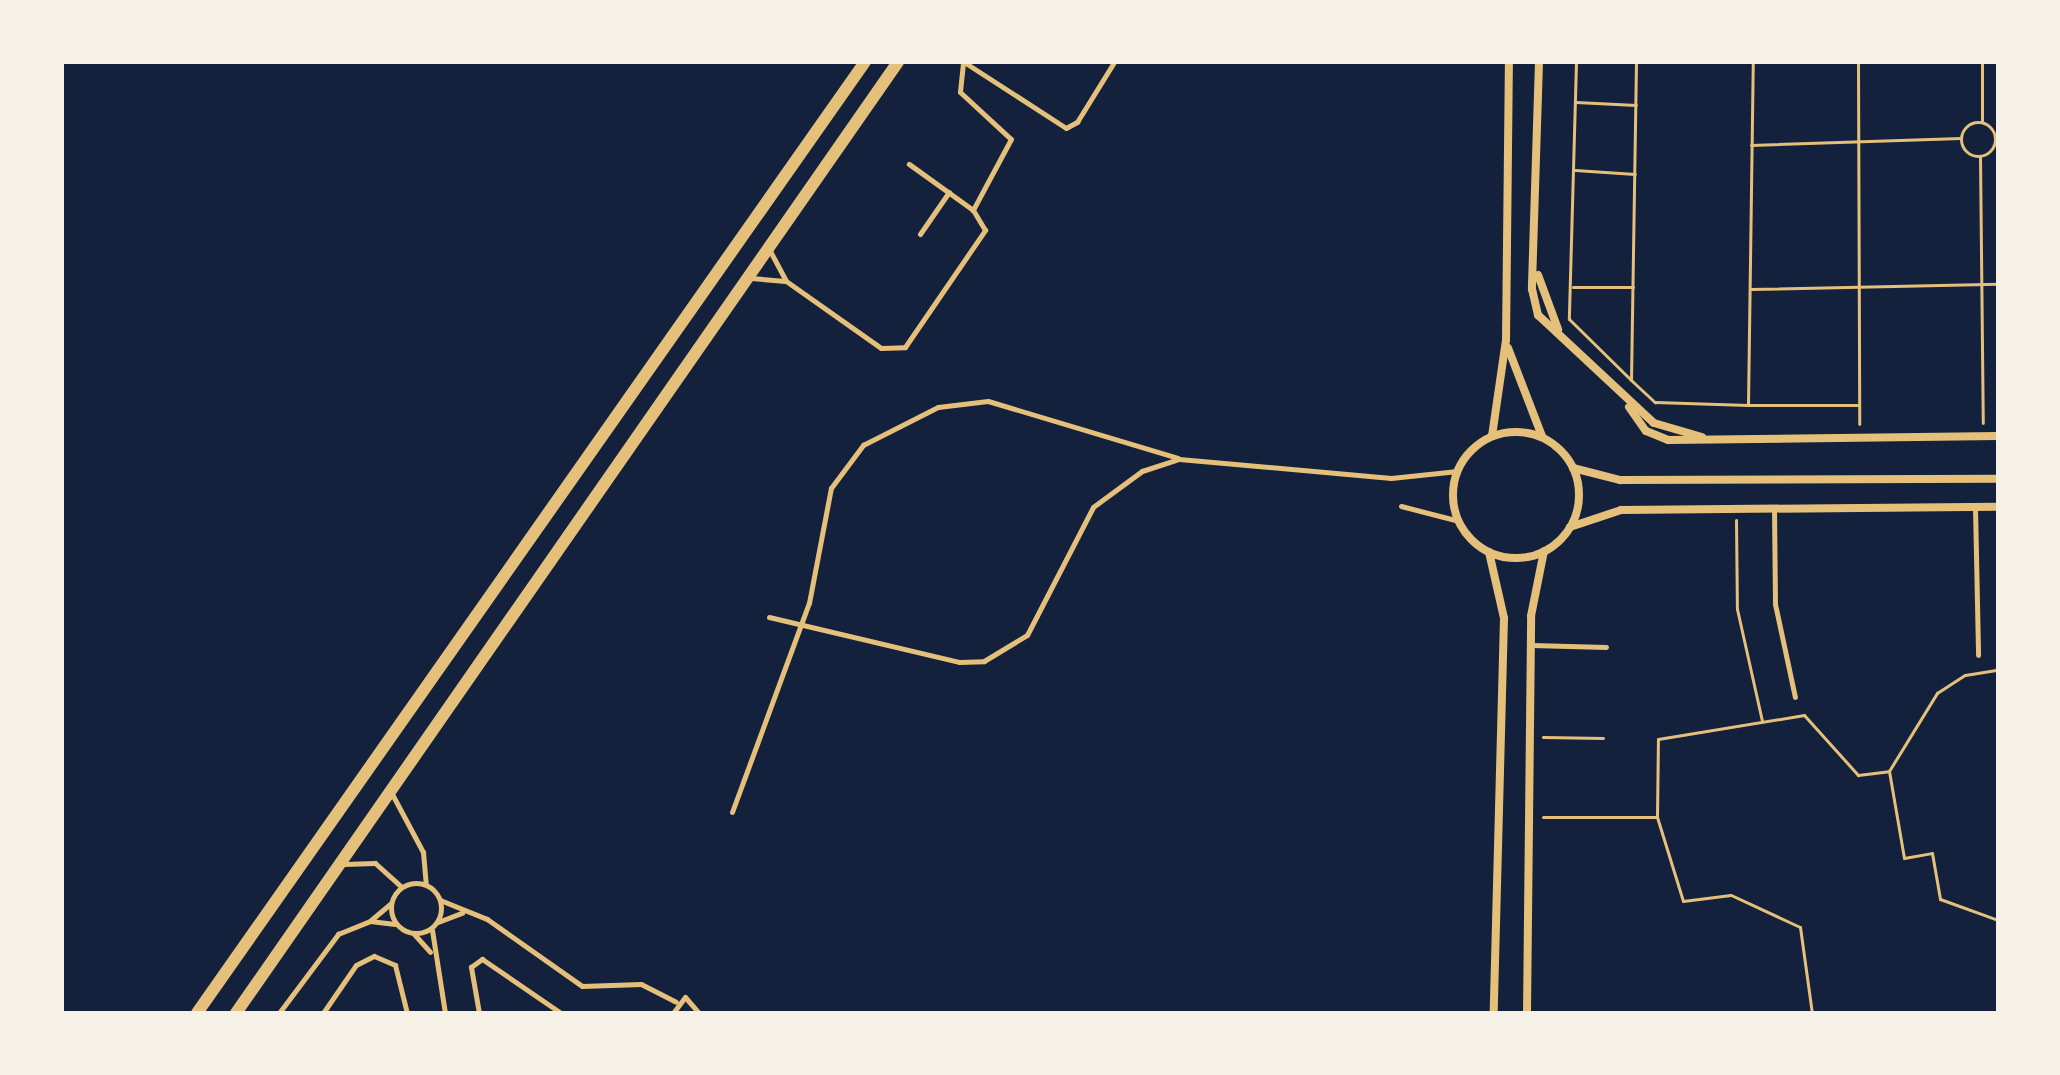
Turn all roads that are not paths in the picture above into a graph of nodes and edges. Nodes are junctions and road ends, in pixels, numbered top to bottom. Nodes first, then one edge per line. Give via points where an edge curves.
1 (865, 62) edge
2 (898, 62) edge
3 (964, 62) edge
4 (1114, 62) edge
5 (1509, 62) edge
6 (1539, 62) edge
7 (909, 164) dead end
8 (949, 192) junction
9 (973, 210) junction
10 (920, 234) dead end
11 (768, 245) junction
12 (743, 278) junction
13 (786, 281) junction
14 (1506, 340) junction
15 (1998, 434) edge
16 (1492, 436) junction
17 (1542, 436) junction
18 (1179, 459) junction
19 (1573, 468) junction
20 (1458, 471) junction
21 (1998, 479) edge
22 (1401, 506) dead end
23 (1975, 507) junction
24 (1998, 507) edge
25 (1774, 508) junction
26 (1459, 521) junction
27 (1570, 527) junction
28 (1544, 551) junction
29 (1489, 552) junction
30 (769, 617) dead end
31 (802, 622) junction
32 (1531, 645) junction
33 (1606, 647) dead end
34 (1978, 655) dead end
35 (1795, 697) dead end
36 (391, 789) junction
37 (732, 812) dead end
38 (336, 868) junction
39 (426, 884) junction
40 (402, 887) junction
41 (440, 900) junction
42 (392, 902) junction
43 (463, 912) junction
44 (370, 921) junction
45 (438, 922) junction
46 (396, 924) junction
47 (432, 929) junction
48 (414, 934) junction
49 (433, 956) junction
50 (676, 1002) junction
51 (197, 1013) edge
52 (236, 1013) edge
53 (279, 1013) edge
54 (323, 1013) edge
55 (407, 1013) edge
56 (445, 1013) edge
57 (479, 1013) edge
58 (561, 1013) edge
59 (673, 1013) edge
60 (699, 1013) edge
61 (1494, 1013) edge
62 (1527, 1013) edge

1 - 51 main road
2 - 11 main road
3 - 4 lane via 1066,128
3 - 9 lane via 960,92 1011,139
5 - 14 street
6 - 15 street via 1536,262 1544,306 1564,339 1652,435
7 - 8 lane
8 - 9 lane
8 - 10 lane
9 - 13 lane via 984,222 983,237 899,350 881,348
11 - 12 main road
11 - 13 lane
12 - 13 lane
12 - 36 main road
14 - 16 street
14 - 17 street
16 - 17 street
16 - 20 street
17 - 19 street
18 - 20 lane via 1391,478
18 - 31 lane via 1127,479 1093,507 1035,624 996,658 959,662
18 - 31 lane via 988,401 938,407 863,445 842,467
19 - 21 street via 1620,480
19 - 27 street via 1579,492
20 - 26 street
22 - 26 lane
23 - 24 street
23 - 25 street
23 - 34 lane
25 - 27 street via 1621,510
25 - 35 lane via 1775,604
26 - 29 street
27 - 28 street
28 - 29 street via 1516,558
28 - 32 street
29 - 61 street via 1504,618
30 - 31 lane
31 - 37 lane
32 - 33 lane
32 - 62 street
36 - 38 main road
36 - 39 lane via 423,852
38 - 40 lane via 375,863
38 - 52 main road
39 - 40 lane
39 - 41 lane
40 - 42 lane
41 - 43 lane
41 - 45 lane
42 - 44 lane
42 - 46 lane
43 - 45 lane
43 - 50 lane via 487,919 582,986 641,984
44 - 46 lane
44 - 53 lane via 328,943
45 - 47 lane
46 - 48 lane
47 - 48 lane
47 - 49 lane
48 - 49 lane
49 - 56 lane
50 - 59 lane
50 - 60 lane via 694,1000
54 - 55 lane via 356,965 374,956 395,965
57 - 58 lane via 471,967 482,959

